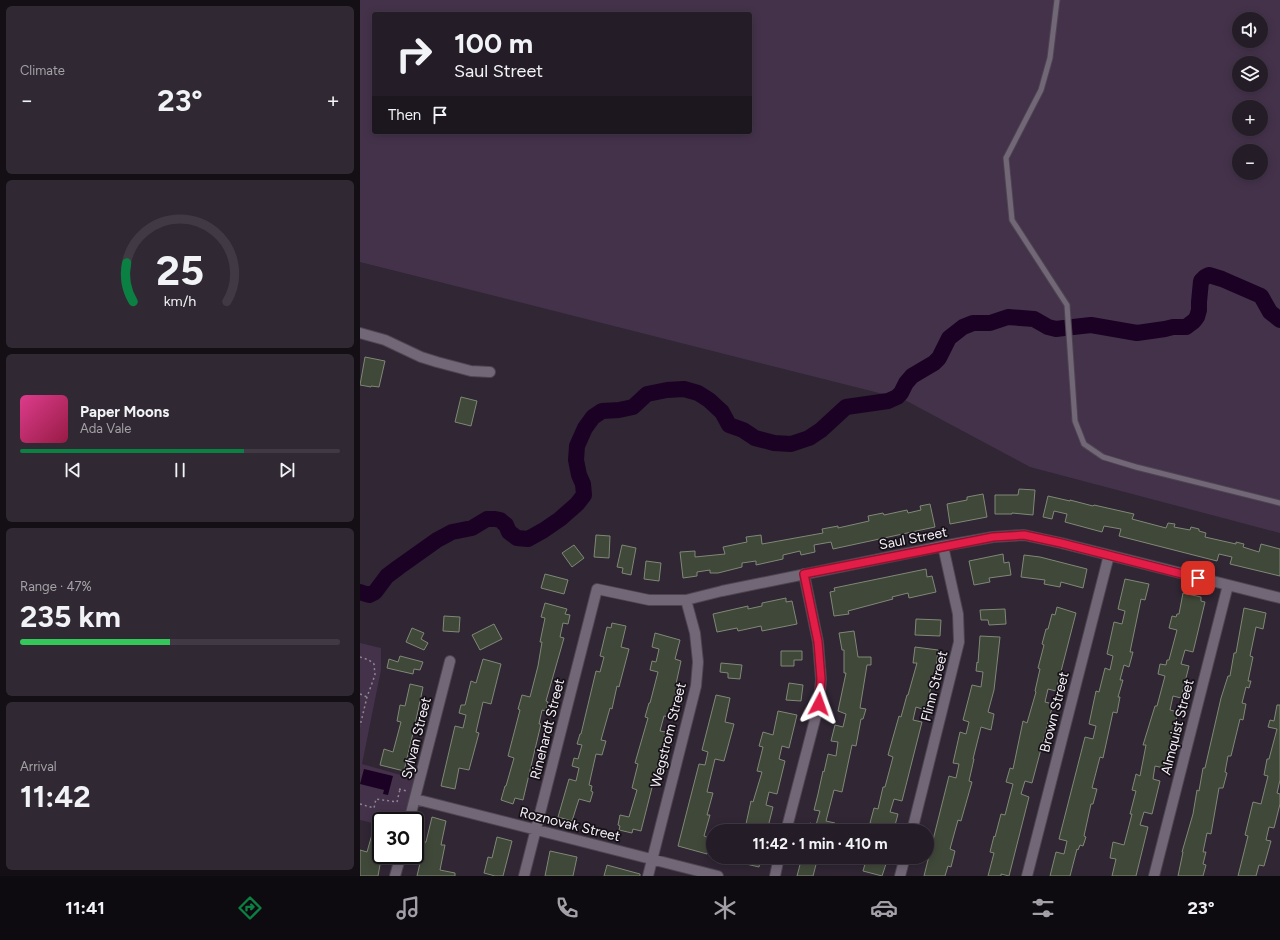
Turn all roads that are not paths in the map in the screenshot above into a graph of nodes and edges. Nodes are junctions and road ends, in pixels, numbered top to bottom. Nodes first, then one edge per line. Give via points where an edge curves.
1 (1057, 0) edge
2 (360, 333) edge
3 (490, 372) dead end
4 (1280, 503) edge
5 (943, 546) junction
6 (1108, 555) junction
7 (804, 574) junction
8 (1228, 585) junction
9 (597, 589) joint
10 (1280, 598) edge
11 (686, 600) junction
12 (450, 661) dead end
13 (413, 795) junction
14 (410, 812) edge
15 (788, 824) edge
16 (914, 824) edge
17 (536, 829) junction
18 (652, 859) junction
19 (398, 864) edge
20 (778, 864) edge
21 (903, 864) edge
22 (395, 876) edge
23 (524, 876) edge
24 (648, 876) edge
25 (718, 876) edge
26 (775, 876) edge
27 (900, 876) edge
28 (1027, 876) edge
29 (1154, 876) edge

1 - 4 lane via 1050,58 1041,90 1006,158 1012,220 1067,305 1074,421 1084,444 1103,457 1136,468
2 - 3 street via 385,340 437,362 471,371
5 - 6 street, Saul Street via 993,537 1024,535
5 - 7 street, Saul Street
5 - 16 street, Flinn Street via 958,614 959,642
6 - 8 street, Saul Street
6 - 28 street, Brown Street
7 - 11 street, Saul Street
7 - 15 street via 818,642 821,679 819,704
8 - 10 street, Saul Street
8 - 29 street, Almquist Street
9 - 11 street, Saul Street via 649,600
9 - 17 street, Rinehardt Street
11 - 18 street, Wegstrom Street via 695,633 698,662 696,686
12 - 13 street, Sylvan Street
13 - 14 street, Sylvan Street
13 - 17 street, Roznovak Street
17 - 18 street, Roznovak Street
17 - 23 street, Rinehardt Street
18 - 24 street, Wegstrom Street
18 - 25 street, Roznovak Street
19 - 22 street
20 - 26 street
21 - 27 street

